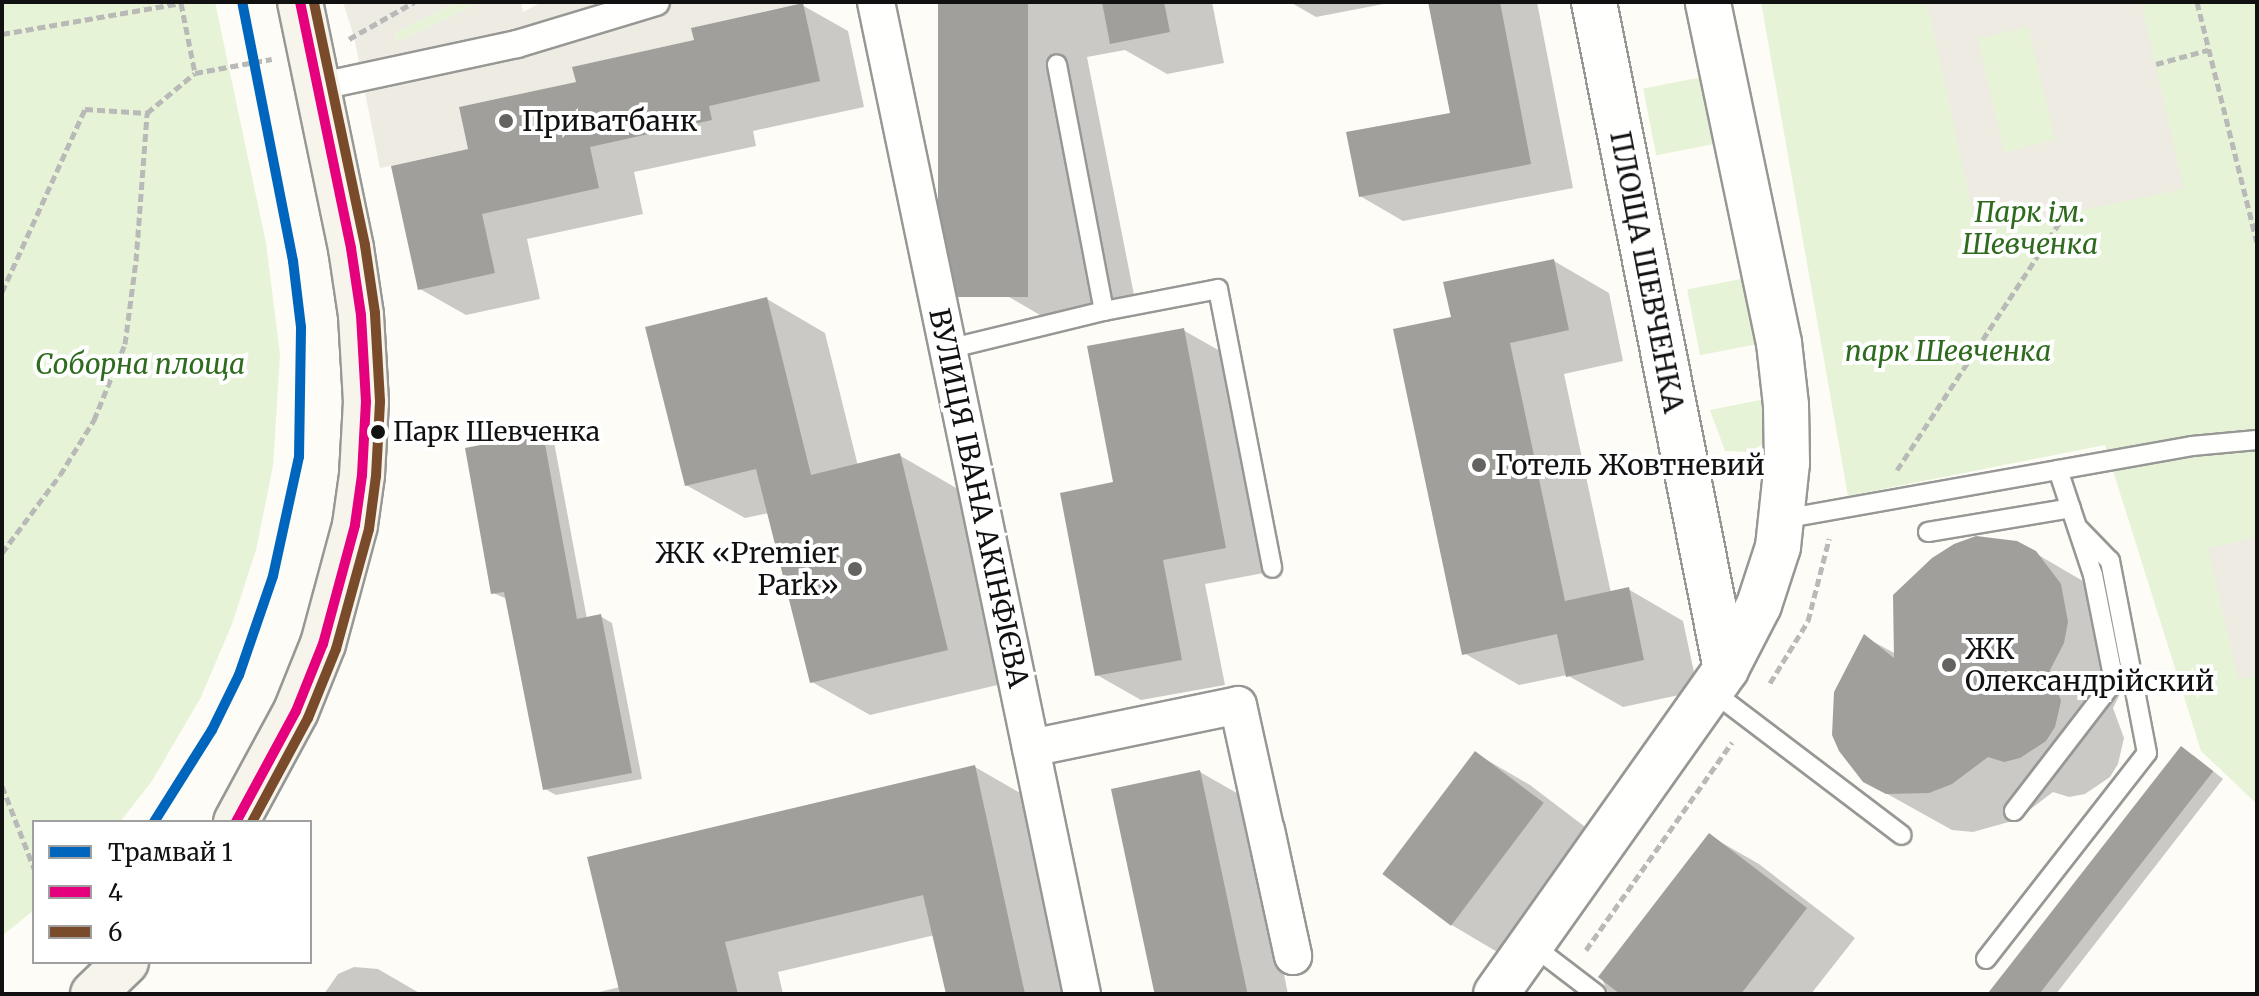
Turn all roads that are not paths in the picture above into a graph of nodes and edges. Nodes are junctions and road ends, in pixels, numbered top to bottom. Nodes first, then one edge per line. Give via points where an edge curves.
1 (300, 2) edge
2 (656, 2) edge
3 (876, 2) edge
4 (1594, 2) edge
5 (1708, 2) edge
6 (1057, 64) dead end
7 (340, 82) dead end
8 (1104, 311) junction
9 (948, 349) junction
10 (2257, 440) edge
11 (2058, 470) junction
12 (2071, 508) junction
13 (1783, 519) junction
14 (2077, 527) junction
15 (1928, 532) dead end
16 (1272, 568) dead end
17 (1719, 680) junction
18 (1031, 748) junction
19 (2014, 811) dead end
20 (237, 820) edge
21 (1266, 830) dead end
22 (1902, 835) dead end
23 (1532, 945) junction
24 (1986, 959) dead end
25 (124, 964) edge
26 (93, 994) edge
27 (1082, 994) edge
28 (1496, 994) edge
29 (1596, 994) edge

1 - 20 main road via 361,315 366,402 362,475 355,525 323,644 296,711
2 - 7 street via 517,44
3 - 9 street, ВУЛИЦЯ ІВАНА АКІНФІЄВА
4 - 17 street, ПЛОЩА ШЕВЧЕНКА
5 - 13 street via 1779,343 1787,449
6 - 8 lane
8 - 9 lane
8 - 16 lane via 1218,289
9 - 18 street, ВУЛИЦЯ ІВАНА АКІНФІЄВА
10 - 11 lane
11 - 12 lane
11 - 13 lane
12 - 14 lane
12 - 15 lane
13 - 17 street via 1771,574
14 - 19 lane via 2093,575 2114,681
14 - 24 lane via 2110,561 2147,753
17 - 22 lane
17 - 23 street
18 - 21 street via 1238,705 1293,956
18 - 27 street, ВУЛИЦЯ ІВАНА АКІНФІЄВА
23 - 28 street
23 - 29 lane
25 - 26 main road

